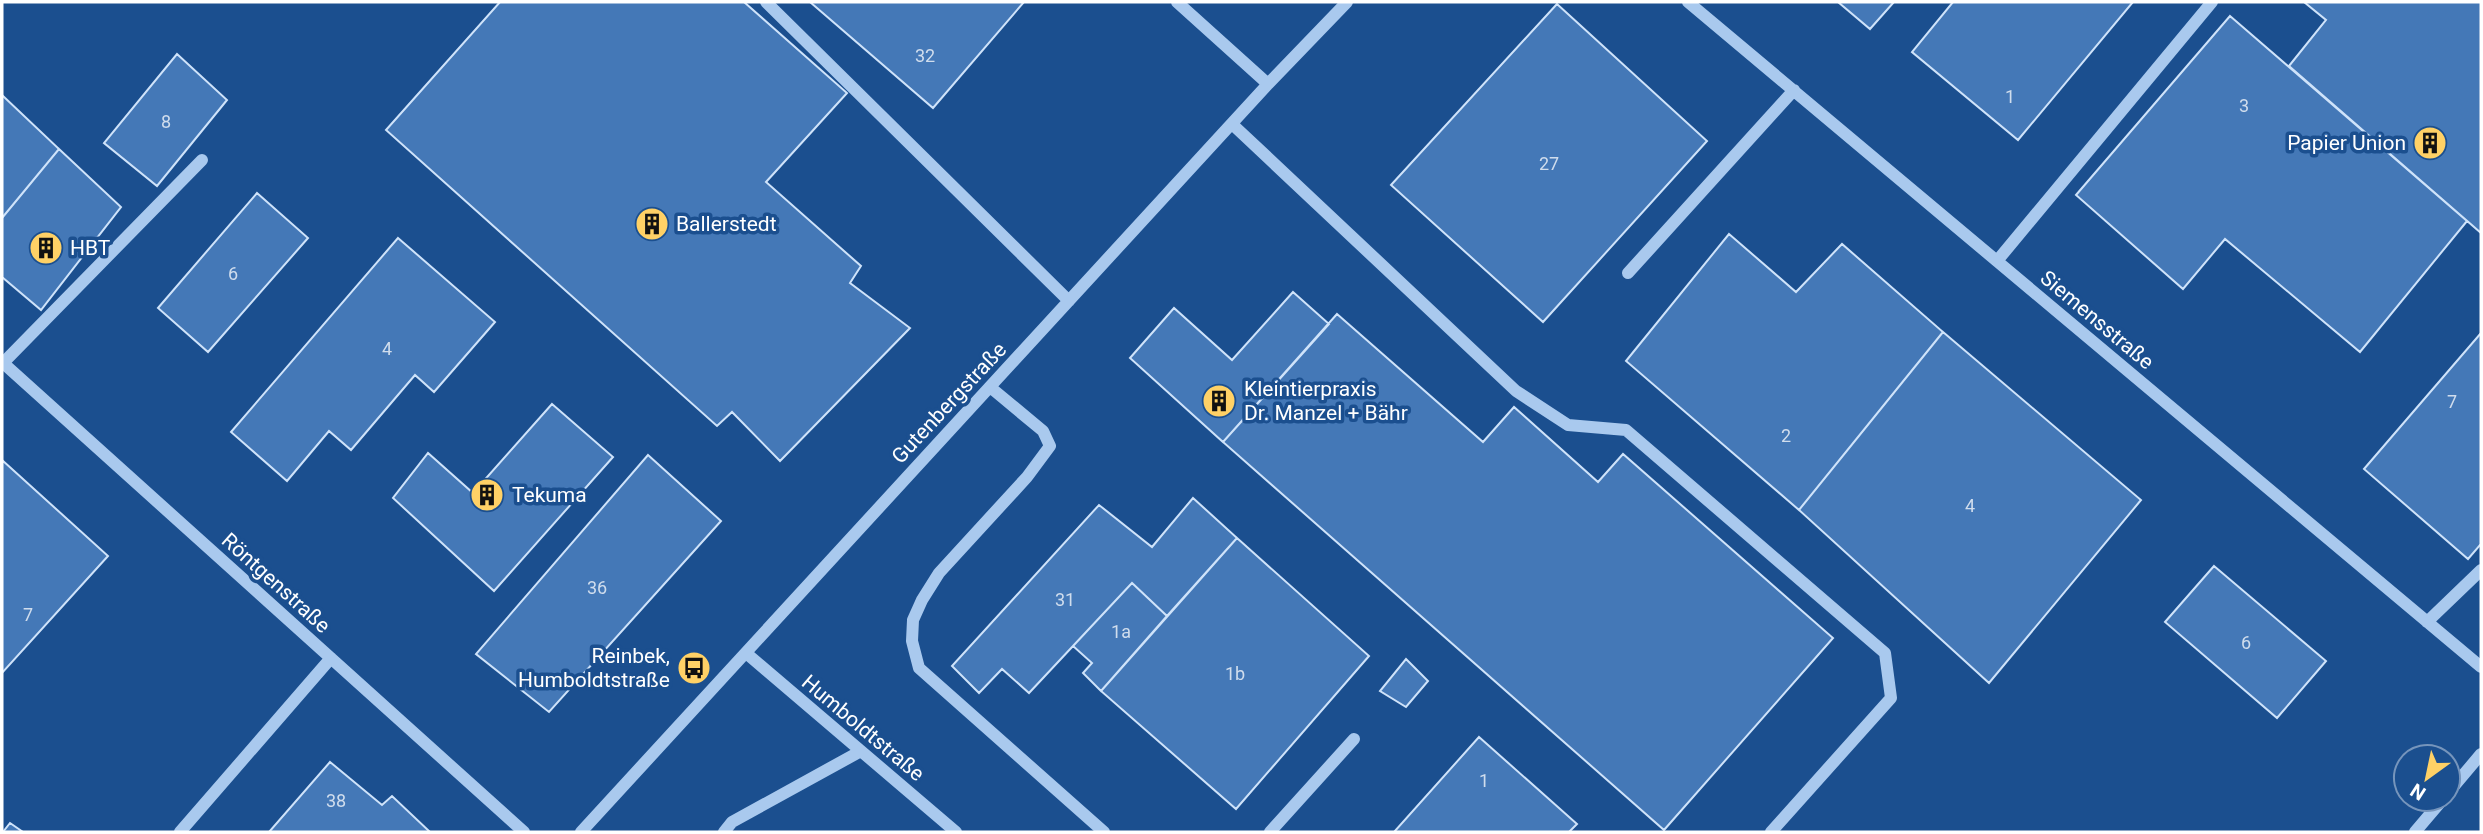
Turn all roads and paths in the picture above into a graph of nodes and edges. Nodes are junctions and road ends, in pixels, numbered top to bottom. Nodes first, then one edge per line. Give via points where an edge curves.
1 (766, 2) edge
2 (1177, 2) edge
3 (1347, 2) edge
4 (1688, 2) edge
5 (2212, 2) edge
6 (1268, 85) junction
7 (1794, 90) junction
8 (1232, 124) junction
9 (202, 160) dead end
10 (1997, 261) junction
11 (1628, 273) dead end
12 (1069, 301) junction
13 (3, 362) edge
14 (989, 387) junction
15 (2481, 570) edge
16 (2427, 622) junction
17 (746, 653) junction
18 (331, 658) junction
19 (2481, 667) edge
20 (1354, 739) dead end
21 (861, 751) junction
22 (2481, 754) edge
23 (2462, 776) edge
24 (2431, 813) edge
25 (180, 832) edge
26 (524, 832) edge
27 (582, 832) edge
28 (724, 832) edge
29 (956, 832) edge
30 (1104, 832) edge
31 (1270, 832) edge
32 (1771, 832) edge
33 (2415, 832) edge

1 - 12 street
2 - 6 street
3 - 6 street, Gutenbergstraße
4 - 7 street, Siemensstraße
5 - 10 street
6 - 8 street, Gutenbergstraße
7 - 10 street, Siemensstraße
7 - 11 street
8 - 12 street, Gutenbergstraße
8 - 32 street via 1516,391 1568,425 1626,430 1885,653 1891,698
9 - 13 street
10 - 16 street, Siemensstraße
12 - 14 street, Gutenbergstraße
13 - 18 street, Röntgenstraße
14 - 17 street, Gutenbergstraße
14 - 30 street via 1043,431 1050,446 939,573 913,620 912,641 919,668
15 - 16 street
16 - 19 street, Siemensstraße
17 - 21 street, Humboldtstraße
17 - 27 street, Gutenbergstraße
18 - 25 street
18 - 26 street, Röntgenstraße
20 - 31 street
21 - 28 street via 732,822
21 - 29 street, Humboldtstraße
22 - 23 street
24 - 33 street

